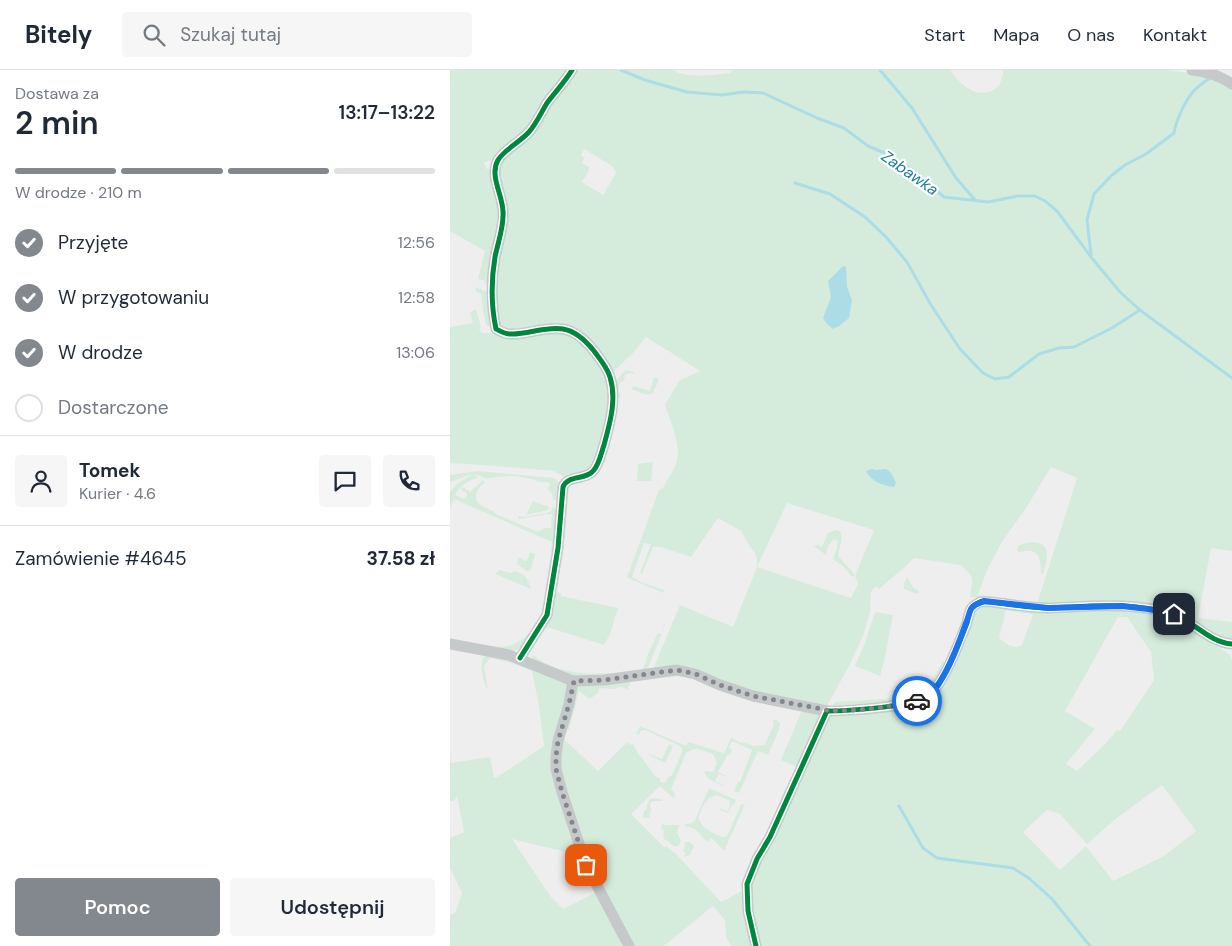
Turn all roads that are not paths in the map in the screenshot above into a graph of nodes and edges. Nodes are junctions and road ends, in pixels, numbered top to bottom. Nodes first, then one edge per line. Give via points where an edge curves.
1 (572, 70) edge
2 (1192, 70) edge
3 (1232, 84) edge
4 (450, 644) edge
5 (1232, 644) edge
6 (520, 658) junction
7 (574, 681) junction
8 (827, 710) junction
9 (629, 946) edge
10 (756, 946) edge

1 - 6 street via 530,131 502,155 494,168 503,213 492,305 496,328 502,332 558,329 582,338 610,376 613,396 596,468 587,476 568,480 563,487 558,548 547,615
2 - 3 street via 1208,72
4 - 6 street
5 - 8 street via 1215,640 1182,618 1158,610 1122,606 1048,608 984,601 970,609 946,670 925,698 901,704
6 - 7 street
7 - 8 street via 677,670 753,696
7 - 9 street via 558,741 556,769 586,865
8 - 10 street via 747,884 748,911

